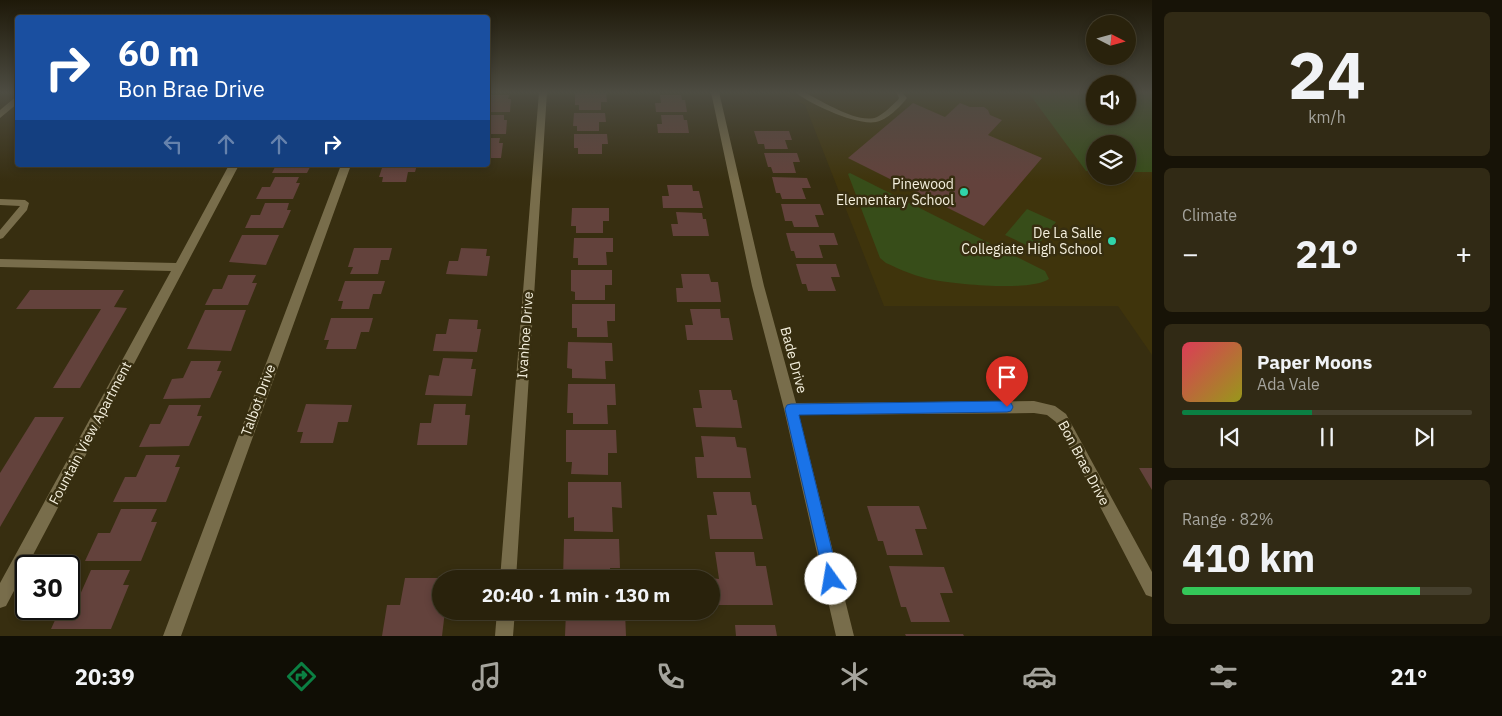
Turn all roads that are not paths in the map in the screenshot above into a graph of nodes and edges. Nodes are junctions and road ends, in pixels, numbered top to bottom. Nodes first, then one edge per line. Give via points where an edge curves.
1 (541, 122) edge
2 (722, 122) edge
3 (233, 167) edge
4 (345, 167) edge
5 (0, 202) edge
6 (0, 236) edge
7 (0, 263) edge
8 (180, 267) junction
9 (791, 409) junction
10 (509, 570) edge
11 (1152, 589) edge
12 (0, 600) edge
13 (505, 620) edge
14 (172, 636) edge
15 (504, 636) edge
16 (845, 636) edge

1 - 10 street, Ivanhoe Drive
2 - 9 street, Bade Drive via 758,286
3 - 8 street, Fountain View Apartment
4 - 14 street, Talbot Drive
5 - 6 lane via 25,203
7 - 8 street
8 - 12 street, Fountain View Apartment
9 - 11 street, Bon Brae Drive via 1007,407 1050,410 1061,418
9 - 16 street, Bade Drive
13 - 15 street

